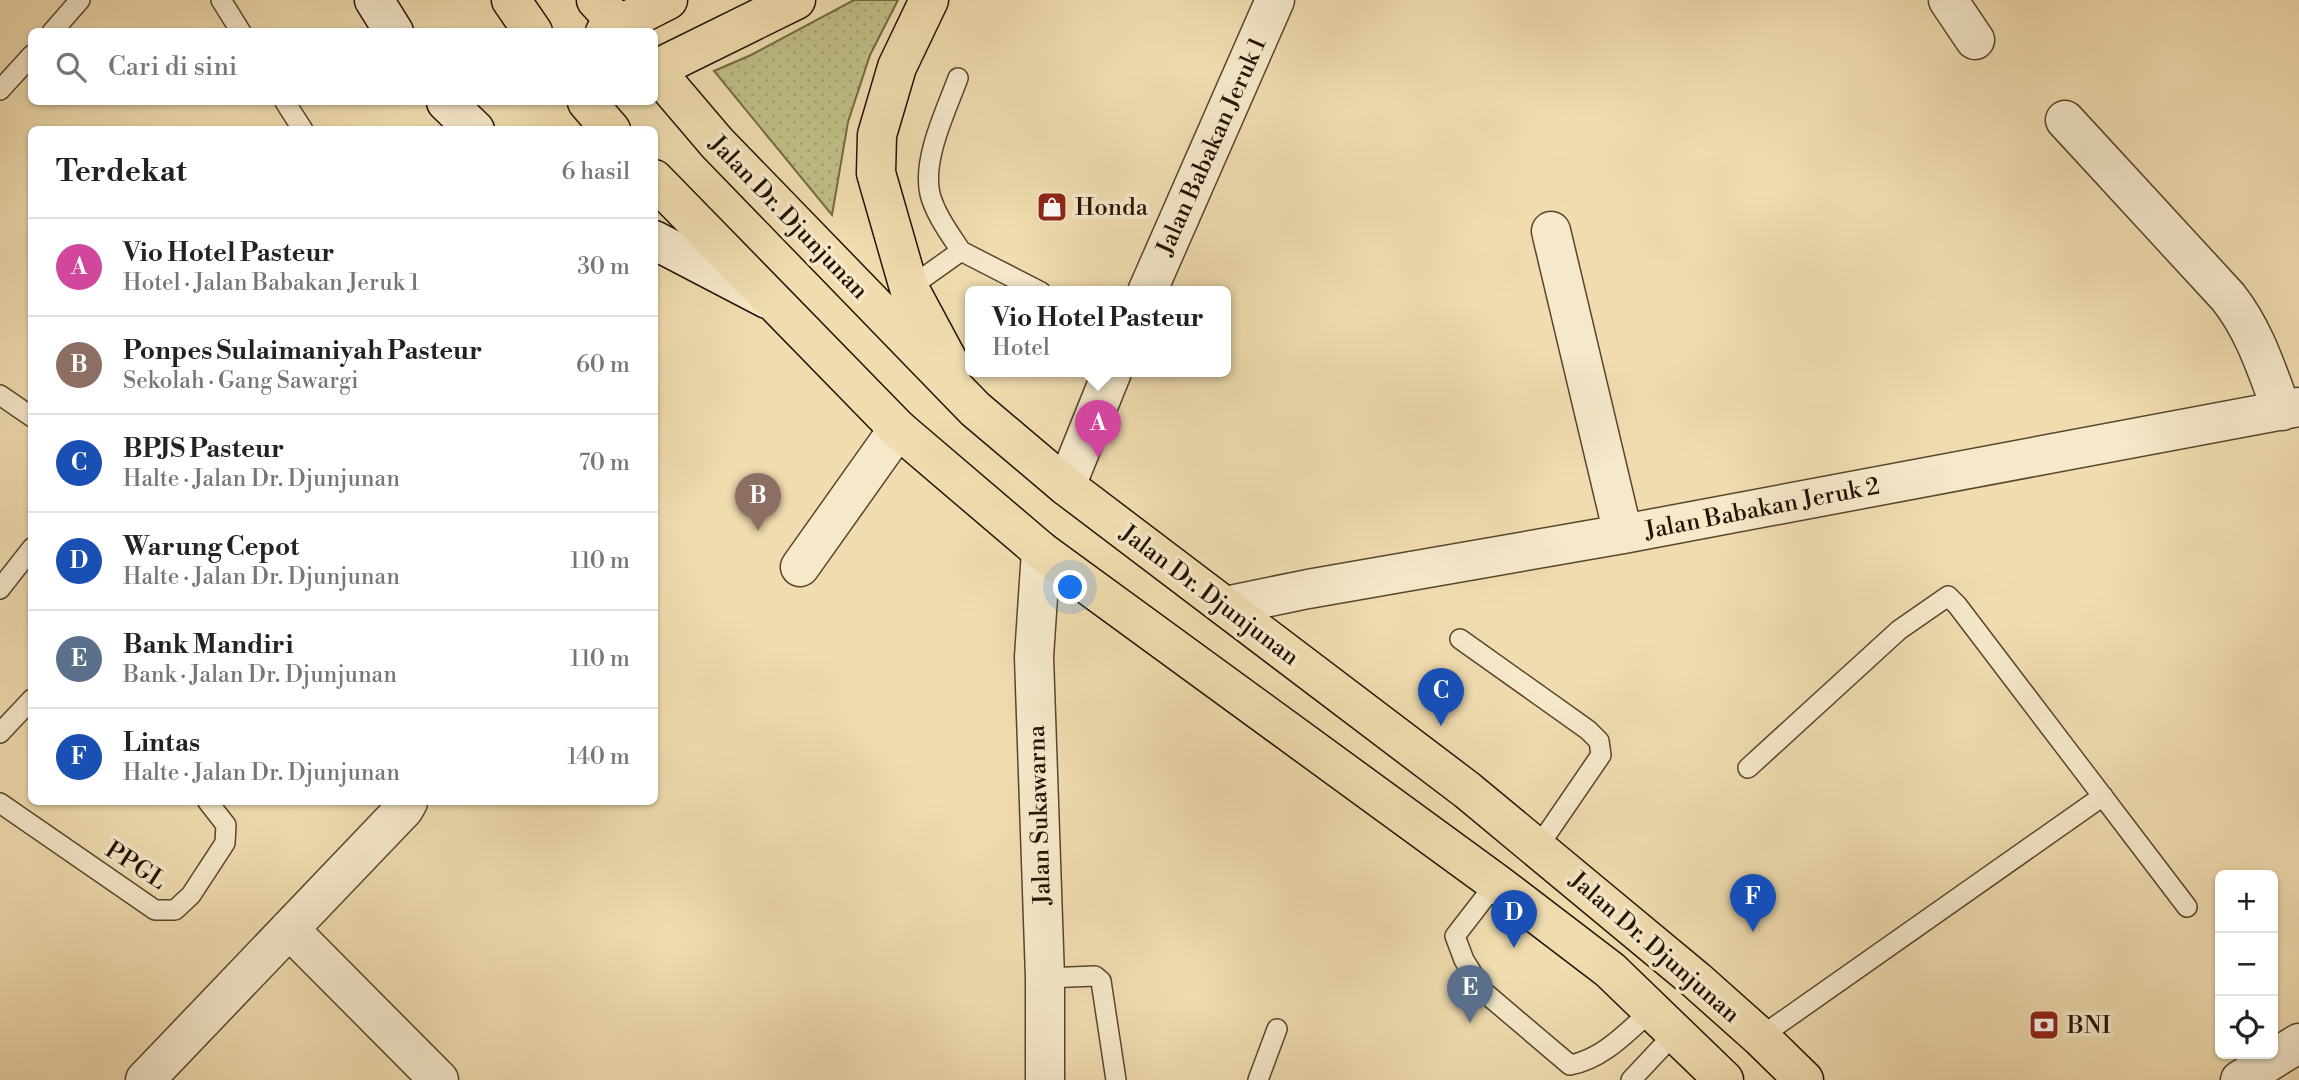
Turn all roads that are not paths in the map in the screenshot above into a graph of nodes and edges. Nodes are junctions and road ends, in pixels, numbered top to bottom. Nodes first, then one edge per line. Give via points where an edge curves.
1 (80, 0) edge
2 (221, 0) edge
3 (374, 0) edge
4 (510, 0) edge
5 (668, 0) edge
6 (796, 0) edge
7 (929, 0) edge
8 (1275, 0) edge
9 (1948, 0) edge
10 (611, 22) edge
11 (56, 28) edge
12 (238, 28) edge
13 (392, 28) edge
14 (530, 28) edge
15 (1975, 40) dead end
16 (28, 59) edge
17 (658, 69) edge
18 (658, 74) edge
19 (958, 78) dead end
20 (0, 90) edge
21 (287, 105) edge
22 (449, 105) edge
23 (2065, 120) dead end
24 (300, 126) edge
25 (471, 126) edge
26 (658, 183) edge
27 (1550, 231) dead end
28 (658, 242) edge
29 (961, 251) junction
30 (1029, 286) edge
31 (1150, 286) edge
32 (909, 288) junction
33 (775, 303) junction
34 (1110, 377) edge
35 (0, 396) edge
36 (975, 409) junction
37 (2290, 409) edge
38 (28, 414) edge
39 (898, 429) junction
40 (1066, 486) junction
41 (1623, 534) junction
42 (1041, 551) junction
43 (28, 553) edge
44 (800, 567) dead end
45 (0, 589) edge
46 (1225, 607) junction
47 (1460, 639) dead end
48 (28, 703) edge
49 (0, 733) edge
50 (1748, 768) dead end
51 (2103, 796) junction
52 (0, 803) edge
53 (210, 805) edge
54 (406, 805) edge
55 (1538, 846) junction
56 (1496, 883) junction
57 (2187, 907) dead end
58 (289, 929) junction
59 (1045, 978) junction
60 (1664, 1022) junction
61 (1277, 1030) dead end
62 (1760, 1037) junction
63 (2299, 1043) edge
64 (145, 1080) edge
65 (439, 1080) edge
66 (1045, 1080) edge
67 (1116, 1080) edge
68 (1258, 1080) edge
69 (1631, 1080) edge
70 (1724, 1080) edge
71 (1804, 1080) edge
72 (2240, 1080) edge

1 - 11 lane
2 - 12 lane
3 - 13 street
4 - 14 main road
5 - 10 main road
6 - 17 main road
7 - 32 main road via 897,67 877,135 876,173
8 - 31 street, Jalan Babakan Jeruk 1
9 - 15 street
16 - 20 lane
18 - 36 main road, Jalan Dr. Djunjunan via 717,143
19 - 29 lane via 928,164 930,194
21 - 24 lane
22 - 25 street
23 - 37 street via 2244,317
26 - 33 main road, Jalan Dr. Djunjunan
27 - 41 street
28 - 33 street
29 - 30 lane
29 - 32 lane
32 - 36 main road
33 - 39 main road, Jalan Dr. Djunjunan
34 - 40 street
35 - 38 lane
36 - 40 main road, Jalan Dr. Djunjunan
37 - 41 street, Jalan Babakan Jeruk 2
39 - 42 main road, Jalan Dr. Djunjunan
39 - 44 street
40 - 46 main road, Jalan Dr. Djunjunan
41 - 46 street, Jalan Babakan Jeruk 2
42 - 56 main road, Jalan Dr. Djunjunan
42 - 59 street, Jalan Sukawarna via 1034,657
43 - 45 lane
46 - 55 main road, Jalan Dr. Djunjunan
47 - 55 lane via 1599,741 1601,755
48 - 49 lane
50 - 51 lane via 1899,630 1948,596
51 - 57 lane
51 - 62 lane
52 - 53 lane, PPGL via 155,910 176,909 191,895 225,843 226,825
54 - 58 street
55 - 62 main road, Jalan Dr. Djunjunan
56 - 60 main road, Jalan Dr. Djunjunan via 1610,970
56 - 60 lane via 1455,936 1484,992 1515,1021 1570,1065
58 - 64 street
58 - 65 street
59 - 66 street, Jalan Sukawarna
59 - 67 lane via 1096,976 1101,981
60 - 69 lane
60 - 70 main road, Jalan Dr. Djunjunan
61 - 68 lane
62 - 71 main road, Jalan Dr. Djunjunan
63 - 72 street

